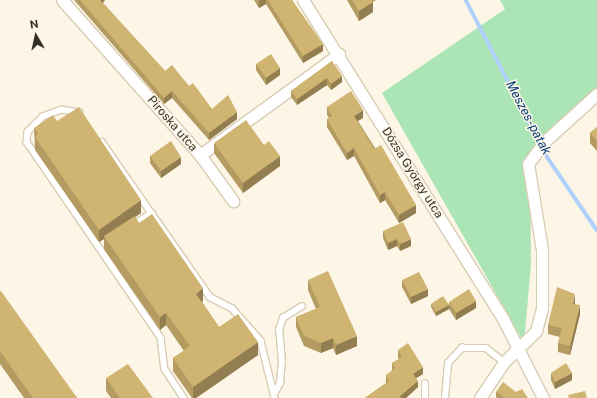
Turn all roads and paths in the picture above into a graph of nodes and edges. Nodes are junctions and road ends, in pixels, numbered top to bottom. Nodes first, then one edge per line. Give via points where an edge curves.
1 (62, 0) edge
2 (303, 0) edge
3 (338, 54) junction
4 (597, 94) edge
5 (84, 118) edge
6 (95, 133) edge
7 (200, 155) junction
8 (233, 200) dead end
9 (152, 213) junction
10 (128, 229) edge
11 (104, 244) edge
12 (98, 248) junction
13 (302, 306) dead end
14 (520, 347) junction
15 (504, 362) junction
16 (426, 384) dead end
17 (274, 396) edge
18 (184, 398) edge
19 (425, 398) edge
20 (446, 398) edge
21 (480, 398) edge
22 (543, 398) edge

1 - 7 street, Piroska utca
2 - 3 street, Dózsa György utca
3 - 7 street, Piroska utca
3 - 14 street, Dózsa György utca
4 - 14 street via 540,146 528,164 527,173 542,250 542,309 536,331
5 - 12 lane via 72,110 52,113 34,124 27,142
6 - 9 lane
7 - 8 street
9 - 10 lane
9 - 17 lane via 210,297 232,308 261,341
11 - 12 lane
12 - 18 lane via 161,338 165,369
13 - 17 lane via 283,318 279,330 282,362 280,383
14 - 15 street
14 - 22 street, Dózsa György utca
15 - 20 lane via 486,348 462,348 448,362
15 - 21 street
16 - 19 lane

